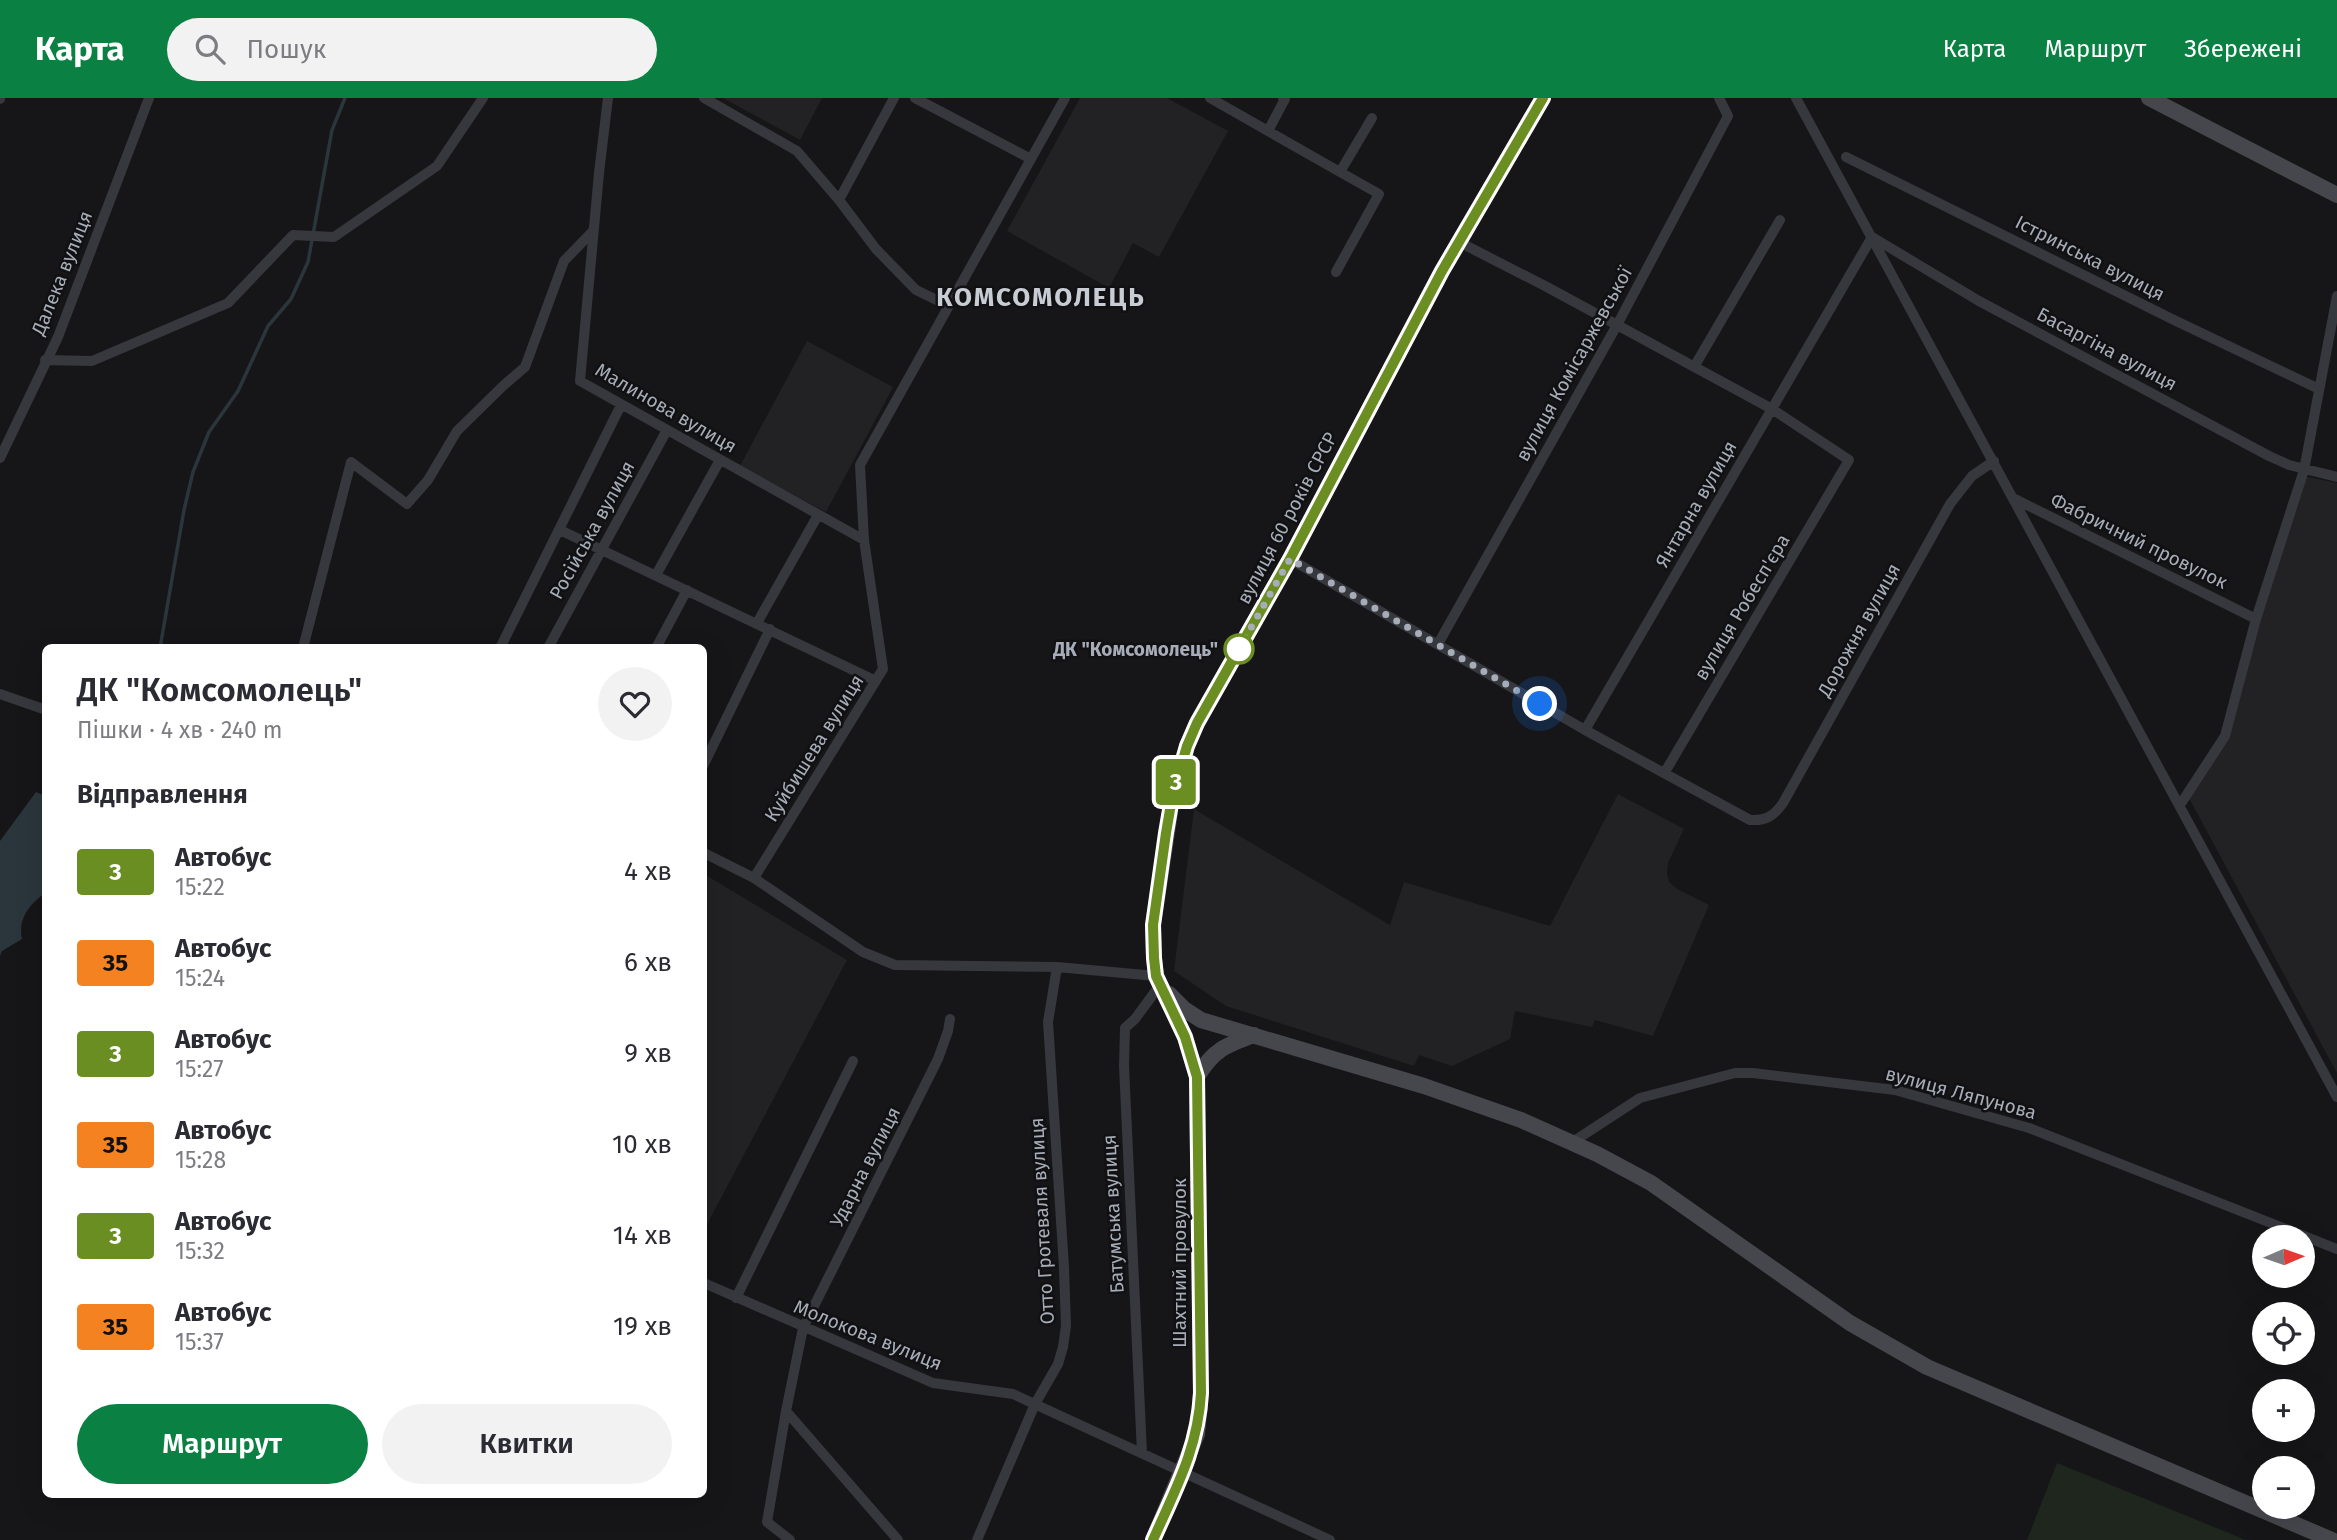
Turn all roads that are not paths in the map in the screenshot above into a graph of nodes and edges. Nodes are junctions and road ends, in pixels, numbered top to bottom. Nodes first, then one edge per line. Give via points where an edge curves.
1 (149, 98) edge
2 (483, 98) edge
3 (608, 98) edge
4 (704, 98) edge
5 (894, 98) edge
6 (915, 98) edge
7 (1210, 98) edge
8 (1283, 98) edge
9 (1543, 98) edge
10 (1719, 98) edge
11 (1796, 98) edge
12 (2149, 98) edge
13 (1062, 99) edge
14 (1372, 118) dead end
15 (1268, 131) junction
16 (1846, 157) dead end
17 (1031, 159) junction
18 (1340, 172) junction
19 (2337, 195) edge
20 (839, 200) junction
21 (1780, 220) dead end
22 (593, 231) junction
23 (1872, 237) junction
24 (1459, 243) junction
25 (1336, 272) dead end
26 (2337, 296) edge
27 (949, 306) junction
28 (1617, 326) junction
29 (45, 360) junction
30 (1694, 367) junction
31 (2319, 389) junction
32 (621, 405) junction
33 (1772, 409) junction
34 (667, 430) junction
35 (0, 458) edge
36 (720, 460) junction
37 (1994, 461) junction
38 (2304, 470) junction
39 (2337, 477) edge
40 (2015, 499) junction
41 (818, 515) junction
42 (560, 530) junction
43 (864, 540) junction
44 (602, 550) junction
45 (1290, 559) junction
46 (656, 575) junction
47 (687, 590) junction
48 (2252, 617) junction
49 (757, 623) junction
50 (770, 629) junction
51 (304, 644) edge
52 (502, 644) edge
53 (550, 644) edge
54 (658, 644) edge
55 (1438, 644) junction
56 (876, 681) junction
57 (0, 694) edge
58 (42, 709) edge
59 (1585, 730) junction
60 (707, 758) edge
61 (1665, 772) junction
62 (2180, 805) junction
63 (707, 854) edge
64 (754, 878) junction
65 (1057, 967) junction
66 (1158, 981) junction
67 (950, 1019) dead end
68 (1254, 1035) junction
69 (853, 1062) dead end
70 (1197, 1077) junction
71 (2337, 1097) edge
72 (1571, 1143) junction
73 (2337, 1249) edge
74 (707, 1284) edge
75 (736, 1298) junction
76 (803, 1328) junction
77 (1035, 1404) junction
78 (786, 1411) junction
79 (1142, 1453) junction
80 (1183, 1472) junction
81 (784, 1539) edge
82 (898, 1540) edge
83 (977, 1540) edge
84 (1153, 1540) edge
85 (1330, 1540) edge
86 (2332, 1540) edge

1 - 29 street, Далека вулиця via 59,335
2 - 29 street via 436,166 334,237 293,235 228,303 92,361
3 - 22 street, Малинова вулиця
4 - 20 street via 797,152
5 - 20 street
6 - 17 street
7 - 15 street
8 - 15 street
9 - 24 street, вулиця 60 років СРСР
10 - 28 street, вулиця Комісаржевської via 1728,116
11 - 23 street
12 - 19 street
13 - 17 street, Куйбишева вулиця
14 - 18 street
15 - 18 street
16 - 31 street, Істринська вулиця
17 - 27 street, Куйбишева вулиця
18 - 25 street via 1378,194
20 - 27 street via 876,249 916,290
21 - 30 street
22 - 32 street, Малинова вулиця via 580,381
22 - 51 street via 564,261 525,367 457,431 428,480 407,504 351,462
23 - 33 street, Янтарна вулиця
23 - 37 street
23 - 38 street, Басаргіна вулиця via 1979,301 2269,456
24 - 28 street
24 - 45 street, вулиця 60 років СРСР
26 - 31 street
27 - 43 street, Куйбишева вулиця via 860,465
28 - 30 street
28 - 55 street, вулиця Комісаржевської
29 - 35 street, Далека вулиця
30 - 33 street
31 - 38 street
32 - 34 street, Малинова вулиця
32 - 42 street
33 - 59 street, Янтарна вулиця
33 - 61 street, вулиця Робесп'єра via 1849,460
34 - 36 street, Малинова вулиця
34 - 44 street, Російська вулиця
36 - 41 street, Малинова вулиця
36 - 46 street
37 - 40 street
37 - 61 street, Дорожня вулиця via 1972,476 1950,504 1783,803 1770,817 1750,820
38 - 39 street, Басаргіна вулиця
38 - 48 street
40 - 48 street, Фабричний провулок
40 - 62 street
41 - 43 street, Малинова вулиця
41 - 49 street
42 - 44 street
42 - 52 street
43 - 56 street, Куйбишева вулиця via 883,669
44 - 46 street
44 - 53 street, Російська вулиця
45 - 55 street
45 - 66 street, вулиця 60 років СРСР via 1197,723 1179,771 1153,925
46 - 47 street
47 - 49 street
47 - 54 street
48 - 62 street via 2225,736
49 - 50 street
50 - 56 street
50 - 60 street
55 - 59 street
56 - 64 street, Куйбишева вулиця
57 - 58 street
59 - 61 street
62 - 71 street
63 - 64 street
64 - 65 street via 863,952 895,965
65 - 66 street
65 - 77 street, Отто Гротеваля вулиця via 1048,1022 1066,1326 1058,1364
66 - 68 street via 1201,1020
66 - 70 street, Шахтний провулок via 1185,1037
66 - 79 street, Батумська вулиця via 1125,1028
67 - 76 street, Ударна вулиця via 939,1059
68 - 70 street via 1216,1051
68 - 72 street via 1424,1086
69 - 75 street
70 - 80 street, Шахтний провулок via 1201,1393 1197,1434
72 - 73 street, вулиця Ляпунова via 1640,1098 1735,1073 1895,1090 2029,1128
72 - 86 street via 1651,1183 1850,1323 1927,1367
74 - 75 street, Молокова вулиця
75 - 76 street, Молокова вулиця
76 - 77 street, Молокова вулиця via 933,1383 1013,1394
76 - 78 street, Ударна вулиця
77 - 79 street, Молокова вулиця
77 - 83 street, Отто Гротеваля вулиця
78 - 81 street, Ударна вулиця via 767,1522
78 - 82 street
79 - 80 street, Молокова вулиця
80 - 84 street, Шахтний провулок
80 - 85 street, Молокова вулиця

